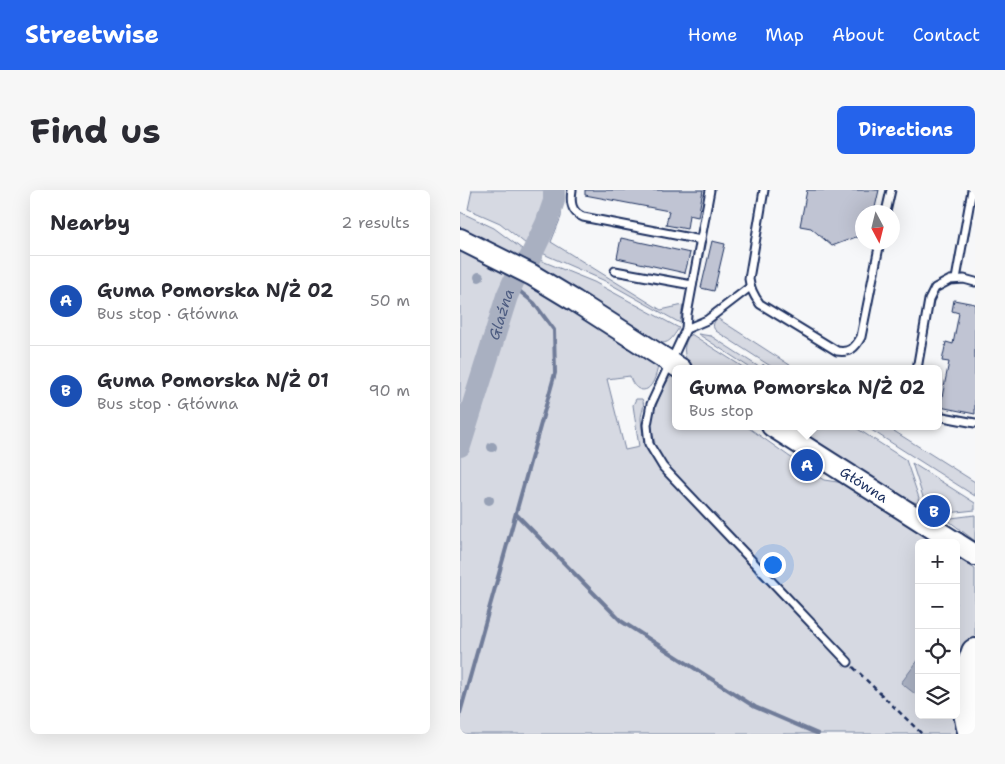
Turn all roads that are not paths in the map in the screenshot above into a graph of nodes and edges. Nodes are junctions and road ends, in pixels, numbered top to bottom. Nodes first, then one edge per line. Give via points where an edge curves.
1 (572, 190) edge
2 (710, 190) edge
3 (764, 190) edge
4 (891, 190) edge
5 (972, 190) edge
6 (888, 205) edge
7 (460, 239) edge
8 (701, 240) junction
9 (878, 250) edge
10 (615, 271) dead end
11 (956, 279) junction
12 (975, 282) edge
13 (692, 285) junction
14 (750, 287) junction
15 (686, 329) junction
16 (675, 365) edge
17 (918, 365) edge
18 (672, 370) edge
19 (942, 417) edge
20 (975, 423) edge
21 (778, 430) edge
22 (950, 539) edge
23 (960, 546) edge
24 (975, 555) edge
25 (975, 652) edge
26 (848, 662) road end
27 (972, 734) edge

1 - 8 lane via 574,211 583,217
2 - 8 lane
3 - 14 lane via 748,279
4 - 6 lane
5 - 11 lane
7 - 16 main road via 532,275
8 - 13 lane
9 - 14 lane via 861,337 857,345 844,352 837,351 760,304
10 - 13 lane
11 - 12 lane
11 - 17 lane via 935,288 929,300
13 - 15 lane
14 - 15 lane via 707,320
15 - 16 lane
18 - 26 lane via 651,404 647,425 650,444 663,467
19 - 20 lane
21 - 22 main road, Główna
23 - 24 main road, Główna
25 - 27 highway via 965,694

